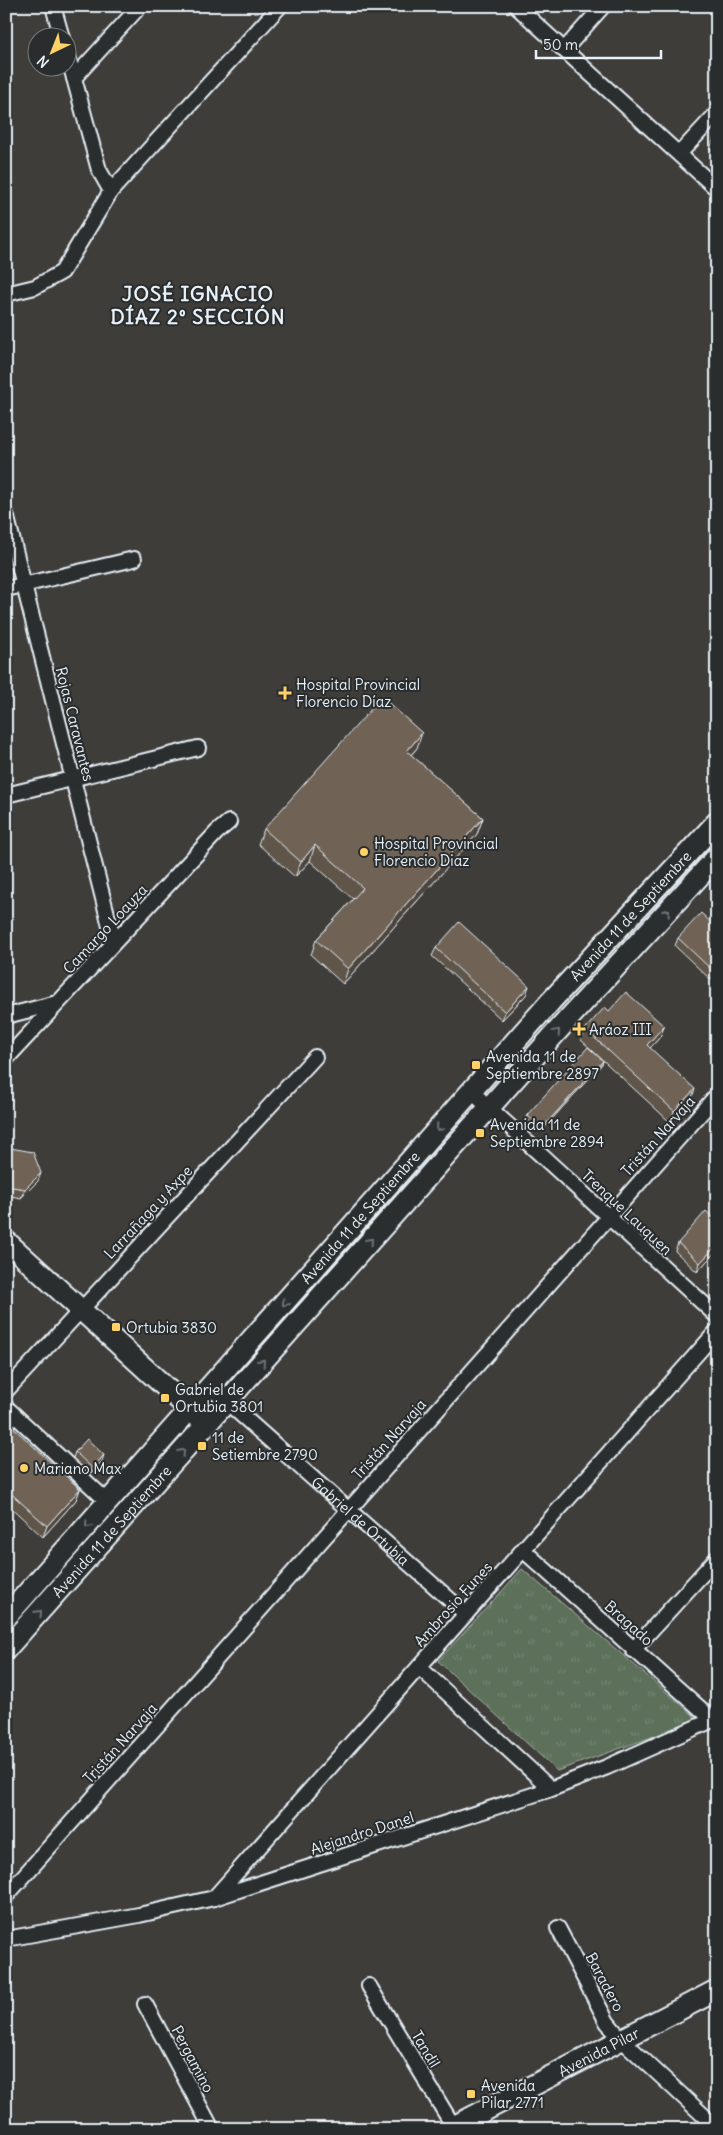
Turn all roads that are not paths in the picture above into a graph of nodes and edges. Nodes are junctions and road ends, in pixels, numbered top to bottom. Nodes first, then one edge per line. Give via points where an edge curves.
1 (53, 6) edge
2 (140, 6) edge
3 (280, 6) edge
4 (516, 6) edge
5 (603, 6) edge
6 (59, 28) edge
7 (564, 50) junction
8 (78, 74) edge
9 (74, 78) edge
10 (717, 113) edge
11 (679, 154) junction
12 (717, 189) edge
13 (111, 191) junction
14 (6, 294) edge
15 (6, 514) edge
16 (134, 559) dead end
17 (23, 585) junction
18 (6, 589) edge
19 (198, 748) dead end
20 (72, 778) junction
21 (6, 795) edge
22 (229, 822) dead end
23 (717, 822) edge
24 (717, 858) edge
25 (114, 942) junction
26 (58, 1003) junction
27 (6, 1016) edge
28 (315, 1057) dead end
29 (6, 1060) edge
30 (471, 1091) junction
31 (717, 1095) edge
32 (490, 1109) junction
33 (608, 1216) junction
34 (6, 1241) edge
35 (80, 1310) junction
36 (717, 1316) edge
37 (717, 1332) edge
38 (211, 1388) junction
39 (6, 1391) edge
40 (227, 1402) junction
41 (6, 1407) edge
42 (191, 1410) junction
43 (206, 1425) junction
44 (108, 1502) junction
45 (348, 1510) junction
46 (523, 1550) junction
47 (717, 1558) edge
48 (466, 1614) junction
49 (6, 1617) edge
50 (6, 1649) edge
51 (634, 1650) junction
52 (419, 1667) junction
53 (715, 1719) edge
54 (551, 1789) junction
55 (6, 1896) edge
56 (214, 1898) junction
57 (558, 1928) dead end
58 (6, 1939) edge
59 (369, 1986) dead end
60 (717, 1990) edge
61 (145, 2004) dead end
62 (621, 2040) junction
63 (454, 2128) edge
64 (717, 2128) edge
65 (212, 2129) edge

1 - 6 street
2 - 8 street
3 - 13 street
4 - 7 street
5 - 7 street
7 - 11 street
9 - 13 street via 99,170
10 - 11 street
11 - 12 street
13 - 14 street via 62,272 36,287
15 - 17 street, Rojas Caravantes
16 - 17 street
17 - 18 street
17 - 20 street, Rojas Caravantes
19 - 20 street
20 - 21 street
20 - 25 street, Rojas Caravantes
22 - 25 street, Camargo Loayza
23 - 30 main road, Avenida 11 de Septiembre
32 -> 24 main road, Avenida 11 de Septiembre
25 - 26 street, Camargo Loayza
26 - 27 street
26 - 29 street, Camargo Loayza
28 - 35 street, Larrañaga y Axpe
30 - 32 street, Trenque Lauquen
30 -> 38 main road, Avenida 11 de Septiembre
31 - 33 street, Tristán Narvaja
32 - 33 street, Trenque Lauquen
40 -> 32 main road, Avenida 11 de Septiembre
33 - 36 street, Trenque Lauquen
33 - 45 street, Tristán Narvaja
34 - 35 main road
35 - 39 street, Larrañaga y Axpe
35 - 42 main road
37 - 46 street, Ambrosio Funes
38 - 40 street, Gabriel de Ortubia
38 - 42 main road, Avenida 11 de Septiembre
40 - 43 main road, Avenida 11 de Septiembre
40 - 45 street, Gabriel de Ortubia
41 - 44 street
42 - 43 main road
42 - 44 main road, Avenida 11 de Septiembre
50 -> 43 main road, Avenida 11 de Septiembre
44 -> 49 main road, Avenida 11 de Septiembre
45 - 48 street, Gabriel de Ortubia
45 - 55 street, Tristán Narvaja
46 - 48 street, Ambrosio Funes
46 - 51 street, Bragado
47 - 51 street
48 - 52 street, Ambrosio Funes
51 - 53 street, Bragado
52 - 54 street
52 - 56 street, Ambrosio Funes
53 - 54 street, Alejandro Danel
54 - 56 street, Alejandro Danel
56 - 58 street, Alejandro Danel
57 - 62 street, Baradero via 607,2022
59 - 63 street, Tandil
60 - 62 main road, Avenida Pilar
61 - 65 street, Pergamino
62 - 63 main road, Avenida Pilar
62 - 64 street, Baradero

